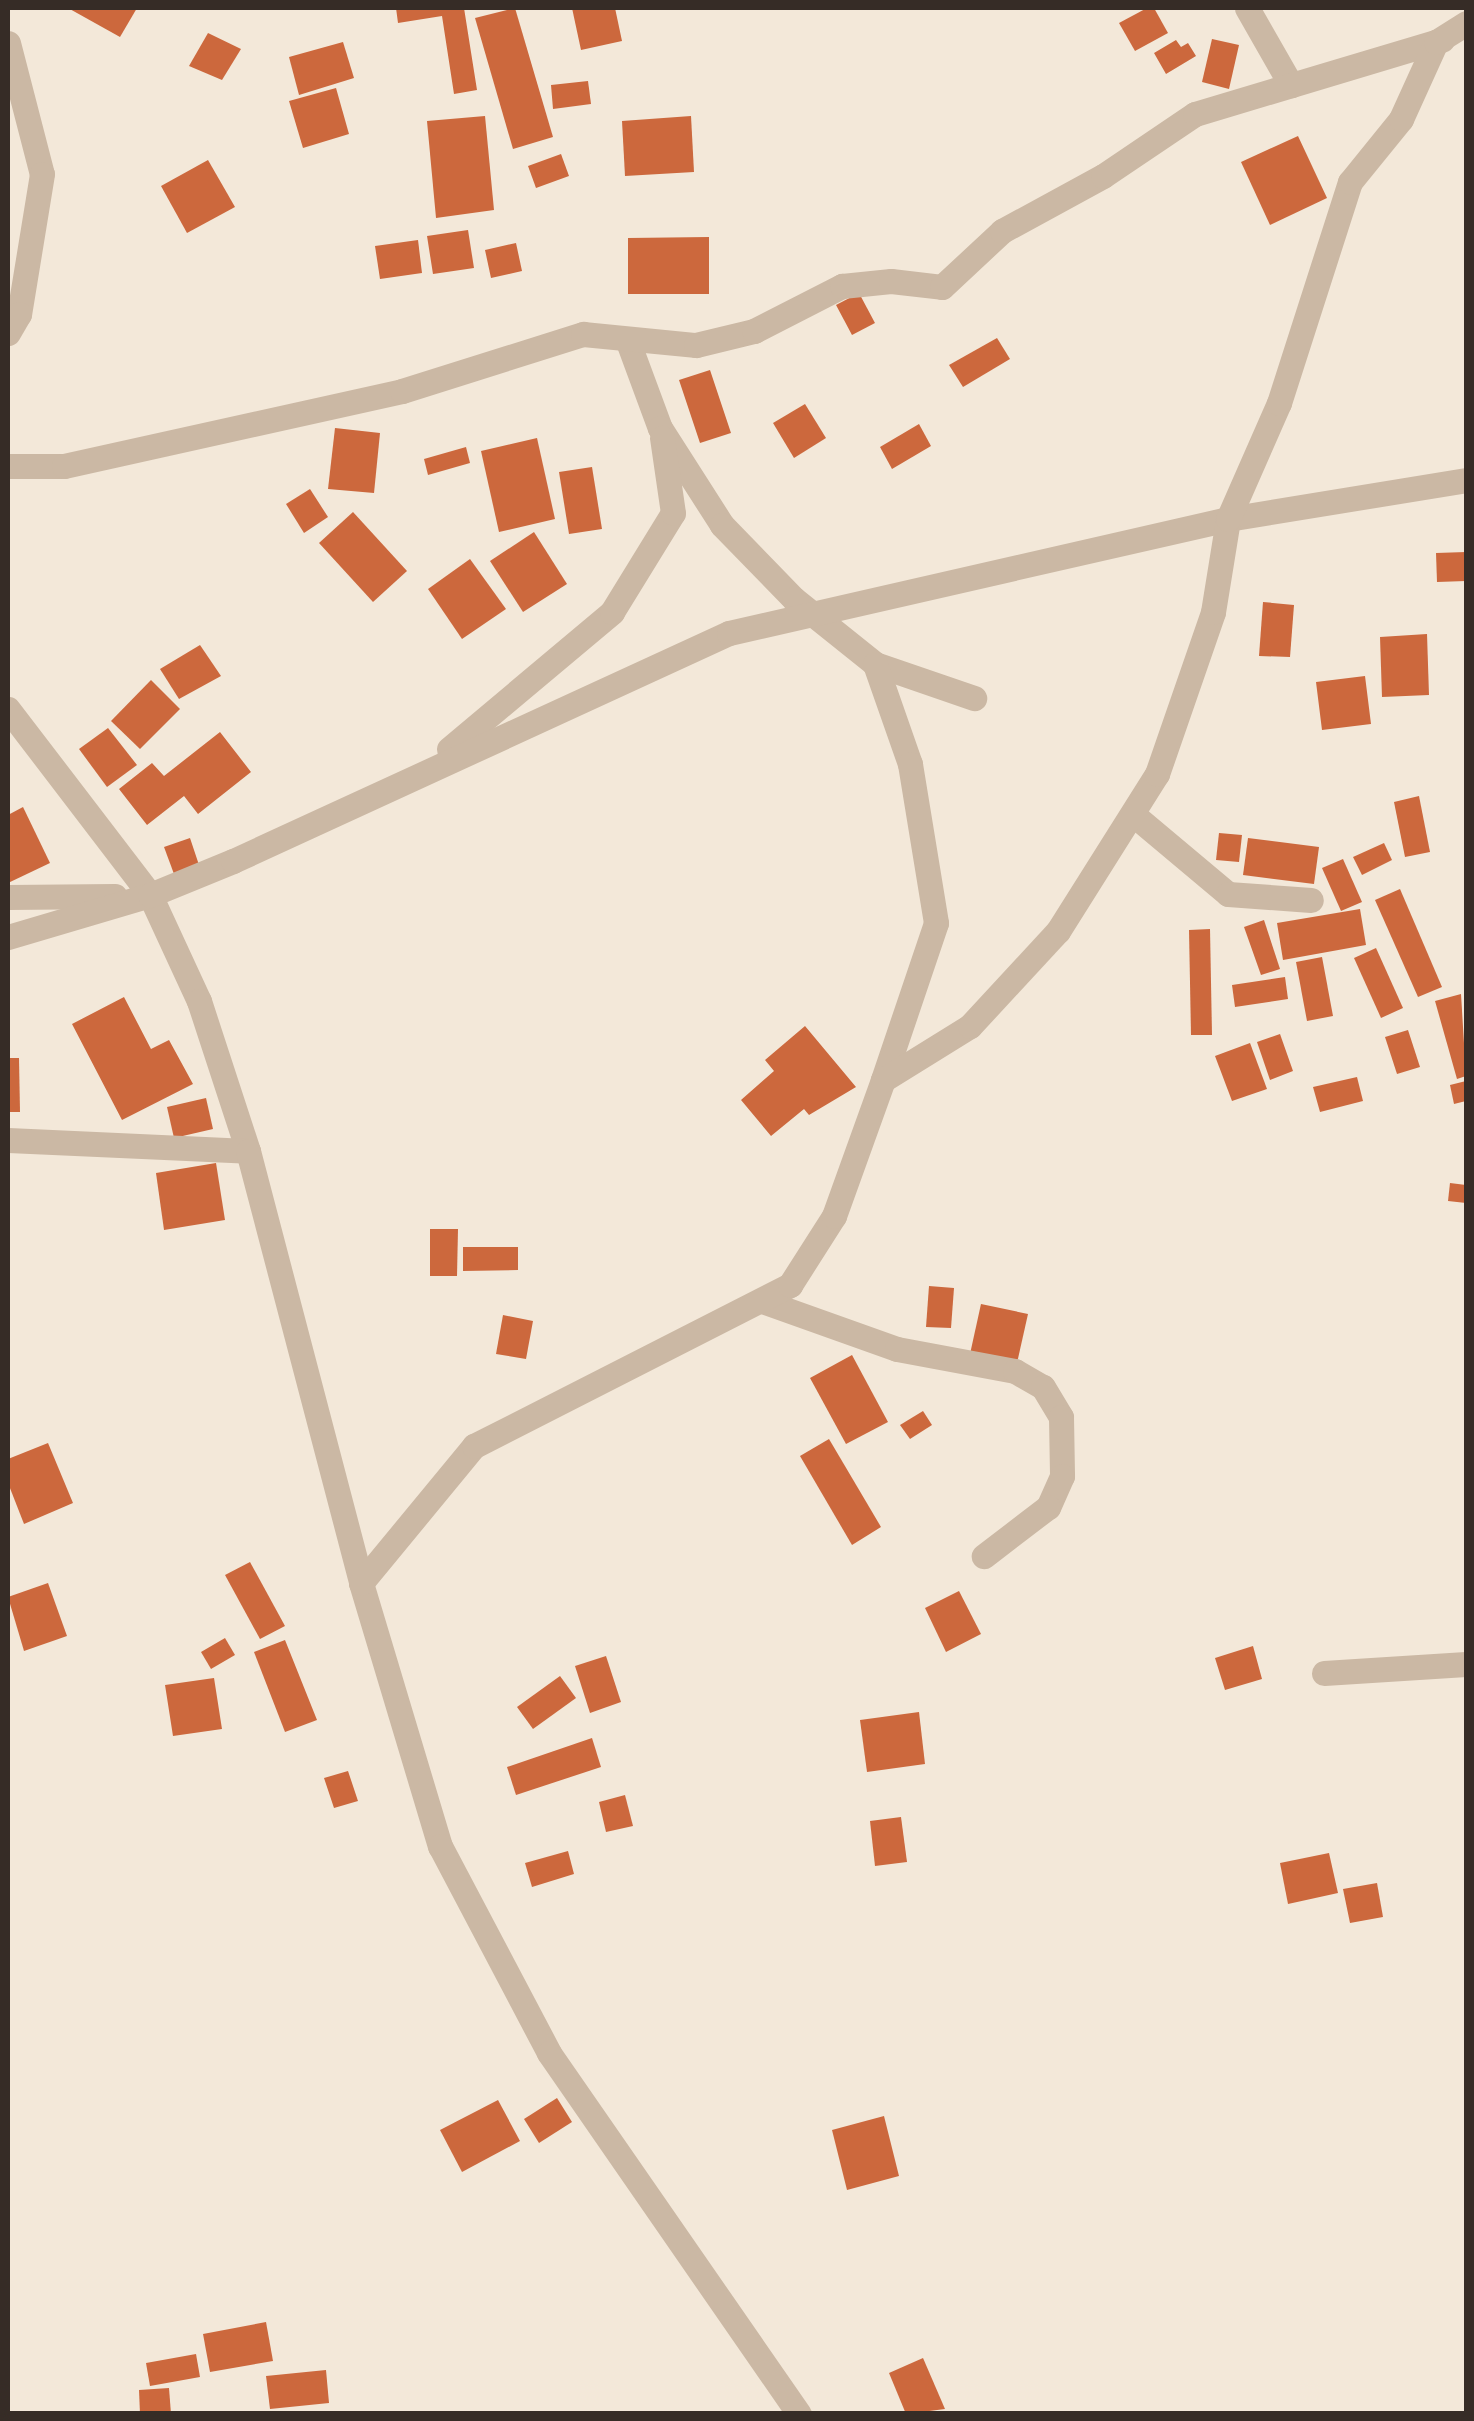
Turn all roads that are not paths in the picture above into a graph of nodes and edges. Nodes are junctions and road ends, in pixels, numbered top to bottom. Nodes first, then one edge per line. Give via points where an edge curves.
1 (1247, 8) edge
2 (1466, 24) edge
3 (1466, 34) edge
4 (1436, 42) junction
5 (8, 43) edge
6 (1291, 86) junction
7 (8, 333) edge
8 (627, 339) junction
9 (660, 428) junction
10 (8, 466) edge
11 (1466, 480) edge
12 (1228, 519) junction
13 (812, 613) junction
14 (875, 664) junction
15 (974, 698) dead end
16 (8, 709) edge
17 (419, 772) junction
18 (1135, 816) junction
19 (150, 895) junction
20 (8, 896) edge
21 (1311, 900) dead end
22 (8, 936) edge
23 (883, 1080) junction
24 (8, 1140) edge
25 (248, 1151) junction
26 (765, 1302) junction
27 (984, 1556) dead end
28 (361, 1583) junction
29 (1466, 1664) edge
30 (1324, 1673) dead end
31 (799, 2414) edge

1 - 6 street
2 - 4 street
3 - 4 street
4 - 6 street
4 - 12 street via 1400,119 1350,182 1280,404
5 - 7 street via 42,174 22,298
6 - 8 street via 1195,114 1103,176 1002,231 942,287 891,281 842,286 754,331 696,345
8 - 9 street
8 - 10 street via 583,334 348,403 64,466
9 - 13 street via 722,525
9 - 17 street via 673,513 612,612
11 - 12 street
12 - 13 street
12 - 18 street via 1213,612 1164,756
13 - 14 street
13 - 17 street via 729,634
14 - 15 street
14 - 23 street via 910,764 936,923
16 - 19 street
17 - 19 street
18 - 21 street via 1228,894
18 - 23 street via 1058,931 970,1026
19 - 20 street
19 - 22 street
19 - 25 street via 199,1001
23 - 26 street via 834,1216 790,1285
24 - 25 street
25 - 28 street
26 - 27 street via 897,1349 978,1360 1044,1387 1062,1417 1062,1476 1048,1508
26 - 28 street via 474,1446
28 - 31 street via 440,1846 549,2052
29 - 30 street

